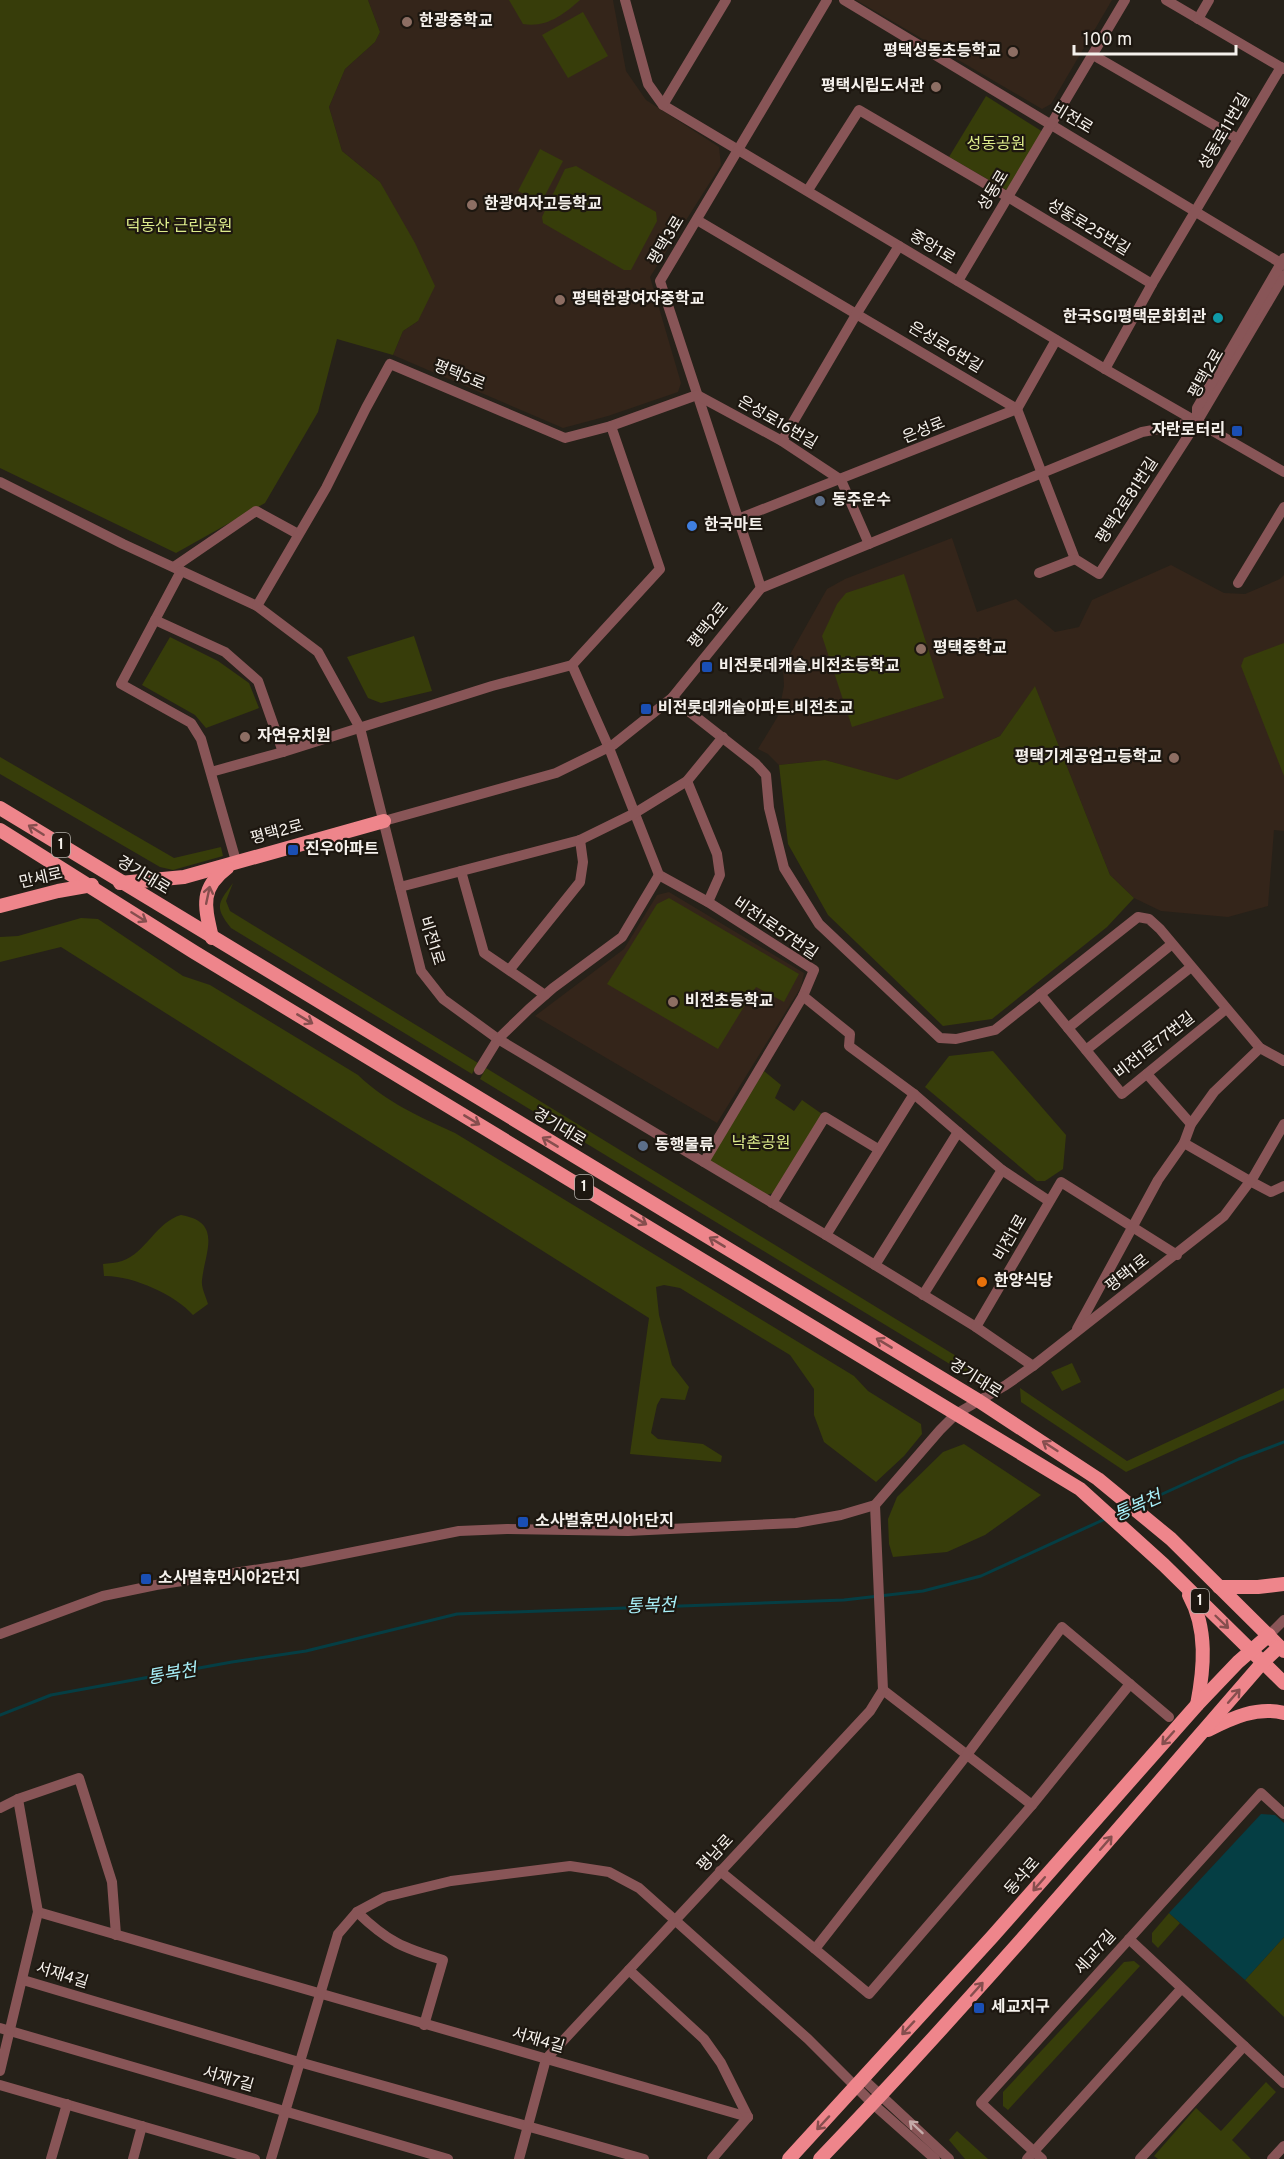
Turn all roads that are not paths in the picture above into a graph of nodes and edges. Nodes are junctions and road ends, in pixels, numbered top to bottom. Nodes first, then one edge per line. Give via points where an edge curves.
1 (625, 0) edge
2 (726, 0) edge
3 (827, 0) edge
4 (844, 0) edge
5 (1125, 0) edge
6 (1166, 0) edge
7 (1209, 0) edge
8 (1198, 19) junction
9 (1093, 55) junction
10 (1282, 68) edge
11 (663, 105) junction
12 (1052, 124) junction
13 (1238, 139) junction
14 (739, 151) junction
15 (808, 190) junction
16 (1008, 197) junction
17 (1196, 213) junction
18 (697, 220) junction
19 (899, 246) junction
20 (1283, 262) edge
21 (1284, 275) edge
22 (958, 281) junction
23 (1152, 284) junction
24 (857, 313) junction
25 (1056, 340) junction
26 (1105, 369) junction
27 (697, 395) junction
28 (1017, 409) junction
29 (1197, 422) junction
30 (611, 426) junction
31 (782, 441) junction
32 (1043, 472) junction
33 (1284, 472) edge
34 (841, 480) junction
35 (0, 482) edge
36 (1284, 507) edge
37 (738, 519) junction
38 (298, 534) junction
39 (869, 544) junction
40 (1076, 559) junction
41 (177, 569) junction
42 (1039, 573) dead end
43 (1238, 583) dead end
44 (761, 588) junction
45 (257, 606) junction
46 (155, 620) junction
47 (572, 665) junction
48 (672, 698) junction
49 (360, 728) junction
50 (723, 737) junction
51 (609, 748) junction
52 (283, 752) junction
53 (211, 772) junction
54 (687, 781) junction
55 (0, 808) edge
56 (635, 813) junction
57 (384, 821) junction
58 (0, 830) edge
59 (579, 840) junction
60 (235, 862) junction
61 (461, 871) junction
62 (659, 875) junction
63 (122, 883) junction
64 (89, 886) junction
65 (400, 887) junction
66 (708, 902) junction
67 (0, 906) edge
68 (212, 938) junction
69 (1172, 944) junction
70 (1191, 968) junction
71 (510, 969) junction
72 (1040, 994) junction
73 (545, 995) junction
74 (803, 996) junction
75 (1226, 1009) junction
76 (1068, 1028) junction
77 (498, 1039) junction
78 (1260, 1048) junction
79 (1086, 1050) junction
80 (1284, 1061) edge
81 (479, 1070) dead end
82 (1147, 1074) junction
83 (914, 1094) junction
84 (1191, 1124) junction
85 (1284, 1124) edge
86 (958, 1132) junction
87 (1184, 1143) junction
88 (878, 1149) junction
89 (704, 1162) junction
90 (1002, 1170) junction
91 (1250, 1182) junction
92 (1284, 1186) edge
93 (1049, 1201) junction
94 (772, 1203) junction
95 (1132, 1226) junction
96 (826, 1235) junction
97 (1177, 1255) junction
98 (875, 1265) junction
99 (923, 1295) junction
100 (976, 1327) junction
101 (1074, 1335) junction
102 (1033, 1366) junction
103 (979, 1401) junction
104 (957, 1414) junction
105 (875, 1505) junction
106 (1284, 1584) edge
107 (1184, 1586) junction
108 (1219, 1587) junction
109 (1284, 1620) edge
110 (0, 1634) edge
111 (1269, 1635) junction
112 (1282, 1647) edge
113 (1251, 1649) junction
114 (1263, 1662) junction
115 (1284, 1683) edge
116 (1130, 1684) junction
117 (883, 1690) junction
118 (1196, 1706) junction
119 (1284, 1713) edge
120 (1169, 1717) dead end
121 (1201, 1734) junction
122 (966, 1756) junction
123 (18, 1799) junction
124 (1032, 1805) junction
125 (0, 1808) edge
126 (1284, 1814) edge
127 (720, 1871) junction
128 (38, 1912) junction
129 (357, 1912) junction
130 (674, 1921) junction
131 (116, 1935) junction
132 (1129, 1939) junction
133 (815, 1949) junction
134 (629, 1970) junction
135 (23, 1980) junction
136 (1181, 1989) junction
137 (320, 1995) junction
138 (424, 2025) junction
139 (5, 2030) edge
140 (1244, 2046) junction
141 (546, 2059) junction
142 (299, 2062) junction
143 (0, 2071) edge
144 (859, 2082) junction
145 (1284, 2083) edge
146 (0, 2085) edge
147 (878, 2100) junction
148 (67, 2104) junction
149 (285, 2112) junction
150 (748, 2117) junction
151 (528, 2125) junction
152 (142, 2126) junction
153 (1284, 2146) edge
154 (215, 2147) junction
155 (1034, 2156) edge
156 (51, 2159) edge
157 (132, 2159) edge
158 (211, 2159) edge
159 (255, 2159) edge
160 (271, 2159) edge
161 (447, 2159) edge
162 (519, 2159) edge
163 (644, 2159) edge
164 (712, 2159) edge
165 (789, 2159) edge
166 (820, 2159) edge
167 (935, 2159) edge
168 (949, 2159) edge
169 (1140, 2159) edge
170 (1272, 2159) edge

1 - 11 street, 중앙1로 via 648,84
2 - 11 street
3 - 14 street, 평택3로
4 - 12 street, 비전로
5 - 9 street, 성동로
6 - 8 street, 성동로11번길
7 - 8 street
8 - 10 street, 성동로11번길
9 - 12 street, 성동로
9 - 13 street
10 - 13 street, 성동로11번길
11 - 14 street, 중앙1로
12 - 16 street, 성동로
12 - 17 street, 비전로
13 - 17 street, 성동로11번길
14 - 15 street, 중앙1로
14 - 18 street, 평택3로
15 - 16 street, 성동로25번길 via 859,110
15 - 19 street, 중앙1로
16 - 22 street, 성동로
16 - 23 street, 성동로25번길
17 - 20 street, 비전로
17 - 23 street
18 - 24 street, 은성로6번길
18 - 27 street, 평택3로 via 660,281
19 - 22 street, 중앙1로
19 - 24 street
20 - 29 street via 1197,408
21 - 29 street, 평택2로
22 - 25 street, 중앙1로
23 - 26 street
24 - 28 street, 은성로6번길
24 - 31 street
25 - 26 street, 중앙1로
25 - 28 street
26 - 29 street, 중앙1로
27 - 30 street, 평택5로
27 - 31 street, 은성로16번길
27 - 37 street, 평택3로
28 - 32 street
28 - 34 street, 은성로
29 - 32 street, 평택2로 via 1142,432
29 - 33 street, 중앙1로
29 - 40 street, 평택2로81번길 via 1099,574
30 - 38 street, 평택5로 via 566,438 390,364
30 - 47 street via 660,570
31 - 34 street, 은성로16번길
32 - 39 street, 평택2로
32 - 40 street, 평택2로81번길
34 - 37 street, 은성로
34 - 39 street
35 - 41 street
36 - 43 street
37 - 44 street, 평택3로
38 - 41 street via 256,512
38 - 45 street, 평택5로
39 - 44 street, 평택2로
40 - 42 street
41 - 45 street
41 - 46 street
44 - 48 street, 평택2로
45 - 49 street via 318,652
46 - 52 street via 225,652 258,681
46 - 53 street via 121,684 191,723 201,739
47 - 49 street
47 - 51 street
48 - 50 street
48 - 51 street, 평택2로
49 - 52 street
49 - 57 street
50 - 54 street
50 - 72 street via 766,776 769,808 784,868 819,924 940,1038 956,1040 995,1030
51 - 56 street
51 - 57 street, 평택2로 via 556,773
52 - 53 street
53 - 60 street
54 - 56 street
54 - 66 street via 717,854 720,875
63 -> 55 main road, 경기대로 / 1
56 - 59 street
56 - 62 street
57 - 60 main road, 평택2로
57 - 65 street, 비전1로
58 - 64 main road, 1
59 - 61 street
59 - 71 street via 583,861 580,882
60 - 63 main road, 평택2로 via 184,877
68 -> 60 main road via 206,894 214,878
61 - 65 street
61 - 71 street via 484,953
62 - 66 street, 비전1로57번길
62 - 73 street via 621,937
63 - 64 main road, 평택2로
63 - 68 main road, 경기대로 / 1
64 - 67 main road, 만세로
64 -> 104 main road, 1
65 - 77 street, 비전1로 via 421,971 443,999
66 - 74 street, 비전1로57번길 via 814,970
103 -> 68 main road, 경기대로 / 1
69 - 70 street
69 - 72 street via 1149,919 1138,917
69 - 76 street
70 - 75 street
70 - 79 street
71 - 73 street
72 - 76 street
73 - 77 street
74 - 83 street via 850,1034 849,1046
74 - 89 street
75 - 78 street
75 - 82 street, 비전1로77번길
76 - 79 street
77 - 81 street
77 - 89 street, 비전1로
78 - 80 street
78 - 84 street via 1214,1092
79 - 82 street, 비전1로77번길 via 1122,1094
82 - 84 street
83 - 86 street
83 - 88 street
84 - 87 street
85 - 91 street, 평택1로
86 - 90 street
86 - 98 street
87 - 91 street
87 - 95 street
88 - 94 street via 825,1117
88 - 96 street
89 - 94 street, 비전1로
90 - 93 street
90 - 99 street
91 - 92 street via 1271,1192
91 - 97 street, 평택1로 via 1224,1216
93 - 95 street, 비전1로 via 1061,1182
93 - 100 street, 비전1로
94 - 96 street, 비전1로
95 - 97 street
95 - 101 street
96 - 98 street, 비전1로
97 - 101 street, 평택1로
98 - 99 street, 비전1로
99 - 100 street, 비전1로
100 - 102 street
101 - 102 street, 평택1로
102 - 103 street, 평택1로
103 - 104 street, 평택1로
108 -> 103 main road, 경기대로 / 1 via 1171,1539 1098,1479
104 - 105 street, 평택1로
104 - 107 main road, 1 via 1080,1489
105 - 110 street via 796,1523 628,1531 459,1531 103,1596
105 - 117 street
106 - 108 main road
107 -> 113 main road, 1
107 - 118 main road via 1196,1608 1201,1629 1203,1674
108 - 111 main road, 1
109 - 111 street, 동삭로
111 - 112 main road, 1
111 - 113 main road, 동삭로
112 - 114 main road
113 - 114 main road, 1
113 - 118 main road, 동삭로
114 - 115 main road, 1
121 -> 114 main road
116 - 120 street
116 - 122 street via 1062,1627
116 - 124 street
117 - 122 street
117 - 127 street, 평남로 via 870,1711
118 -> 144 main road, 동삭로
119 - 121 main road via 1257,1711
147 -> 121 main road
122 - 124 street
122 - 133 street
123 - 125 street
123 - 128 street
123 - 131 street via 79,1778 112,1882
124 - 133 street via 869,1994
126 - 132 street, 세교7길 via 1261,1793
127 - 130 street, 평남로
127 - 133 street
128 - 131 street, 서재4길
128 - 135 street
129 - 130 street via 385,1897 451,1881 570,1866 609,1872 639,1888
129 - 137 street via 338,1934
129 - 138 street via 379,1933 406,1949 443,1960
130 - 134 street, 평남로
130 - 144 street
131 - 137 street, 서재4길
132 - 136 street
132 - 155 street, 세교7길 via 981,2103
134 - 141 street, 평남로
134 - 150 street via 704,2039 721,2063
135 - 139 street
135 - 142 street, 서재4길
136 - 140 street
136 - 155 street, 세교7길
137 - 138 street, 서재4길
137 - 142 street
138 - 141 street, 서재4길
139 - 143 street
139 - 149 street, 서재7길
140 - 145 street
140 - 169 street
141 - 150 street, 서재4길
141 - 151 street
142 - 149 street
142 - 151 street, 서재4길
144 - 147 street
144 -> 165 main road, 동삭로
146 - 148 street
147 - 166 main road
147 - 167 street
168 -> 147 street
148 - 152 street
148 - 156 street
149 - 160 street
149 - 161 street, 서재7길
150 - 164 street
151 - 162 street
151 - 163 street, 서재4길
152 - 154 street
152 - 157 street
153 - 170 street
154 - 158 street
154 - 159 street

